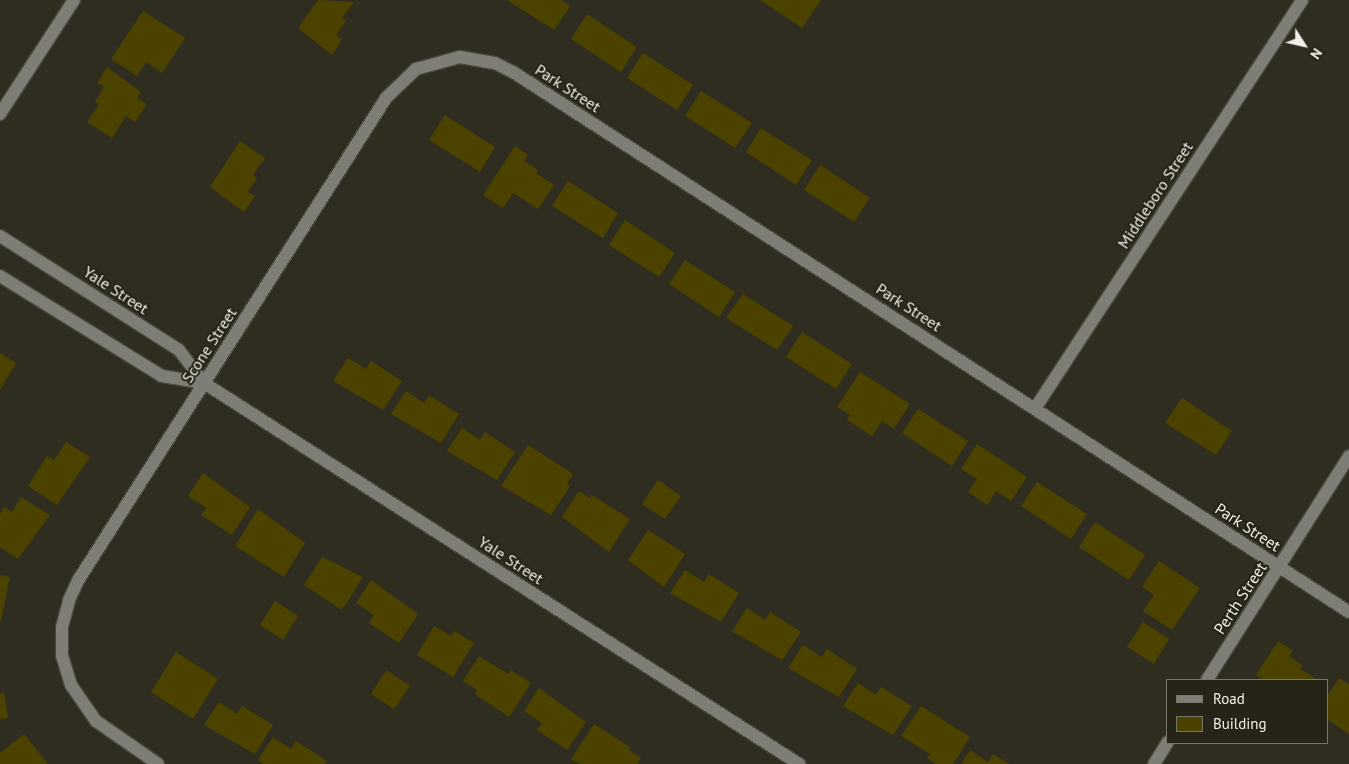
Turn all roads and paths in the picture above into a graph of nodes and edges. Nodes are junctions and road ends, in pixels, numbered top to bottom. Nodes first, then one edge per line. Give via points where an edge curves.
1 (74, 0) edge
2 (1302, 0) edge
3 (440, 60) joint
4 (0, 114) edge
5 (0, 236) edge
6 (0, 276) edge
7 (204, 383) junction
8 (1036, 408) junction
9 (1349, 456) edge
10 (1279, 567) junction
11 (1349, 612) edge
12 (1208, 679) edge
13 (1167, 744) edge
14 (158, 764) edge
15 (799, 764) edge
16 (1154, 764) edge

1 - 4 street
2 - 8 street, Middleboro Street
3 - 7 street, Scone Street via 416,69 386,98
3 - 8 street, Park Street via 474,57 513,72
5 - 7 street, Yale Street via 179,350
6 - 7 street, Yale Street via 162,376
7 - 14 street, Scone Street via 69,600 62,628 62,656 84,708 96,721
7 - 15 street, Yale Street
8 - 10 street, Park Street
9 - 10 street, Perth Street
10 - 11 street, Park Street
10 - 12 street, Perth Street
13 - 16 street

